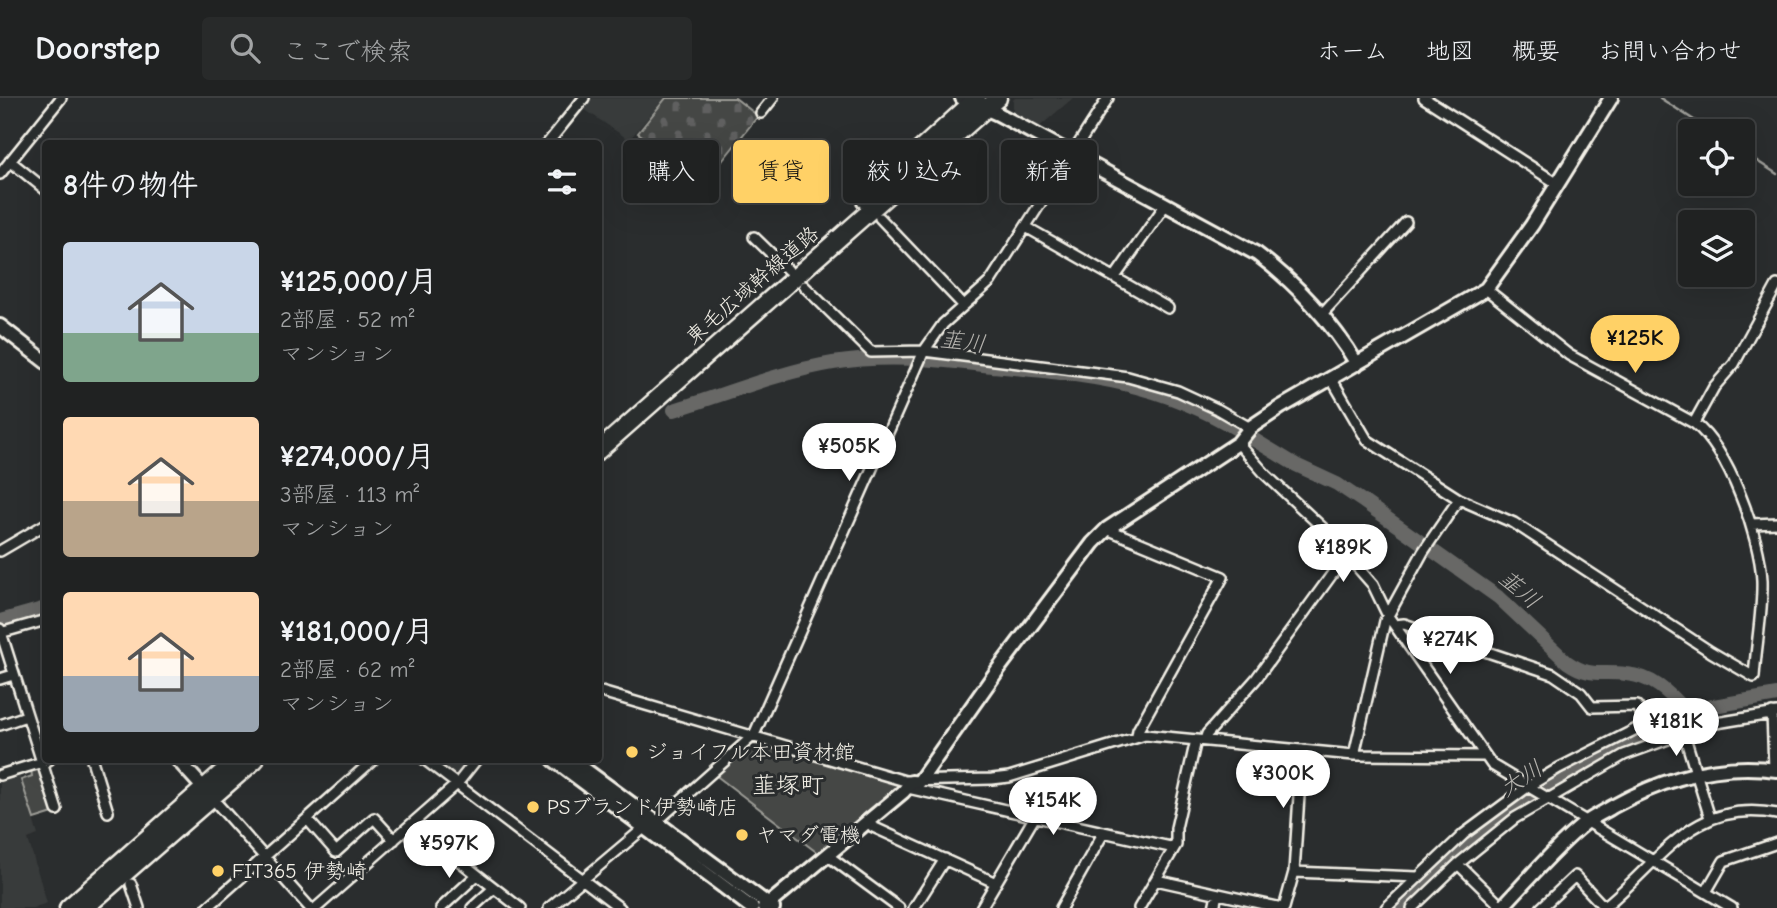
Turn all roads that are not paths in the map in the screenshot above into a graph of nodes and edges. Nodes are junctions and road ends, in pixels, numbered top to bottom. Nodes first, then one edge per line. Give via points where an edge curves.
1 (61, 98) edge
2 (584, 98) edge
3 (773, 98) edge
4 (1108, 98) edge
5 (1424, 98) edge
6 (1611, 98) edge
7 (979, 101) edge
8 (761, 113) dead end
9 (550, 140) edge
10 (1047, 140) edge
11 (1081, 140) edge
12 (10, 161) junction
13 (1097, 167) edge
14 (0, 174) edge
15 (1558, 184) junction
16 (42, 187) edge
17 (1041, 203) edge
18 (1166, 204) junction
19 (880, 218) dead end
20 (1406, 222) dead end
21 (1026, 227) junction
22 (754, 237) dead end
23 (788, 270) junction
24 (1115, 277) junction
25 (1777, 285) edge
26 (804, 286) dead end
27 (1486, 289) junction
28 (963, 305) junction
29 (1168, 308) dead end
30 (1321, 315) junction
31 (0, 327) edge
32 (924, 352) junction
33 (42, 359) edge
34 (1357, 364) junction
35 (1331, 378) junction
36 (1694, 423) junction
37 (1250, 428) junction
38 (602, 434) edge
39 (1238, 443) junction
40 (602, 447) edge
41 (1459, 499) junction
42 (1777, 523) edge
43 (1752, 524) junction
44 (42, 526) edge
45 (1107, 529) junction
46 (0, 551) edge
47 (1346, 555) junction
48 (1388, 616) junction
49 (42, 621) edge
50 (1395, 625) junction
51 (0, 631) edge
52 (13, 675) junction
53 (0, 679) edge
54 (602, 692) edge
55 (1775, 713) edge
56 (26, 716) junction
57 (1660, 717) dead end
58 (1648, 724) junction
59 (0, 725) edge
60 (1684, 734) junction
61 (754, 735) junction
62 (1137, 736) junction
63 (1200, 740) junction
64 (1302, 750) junction
65 (42, 754) edge
66 (1354, 755) junction
67 (1485, 756) junction
68 (42, 762) edge
69 (45, 763) edge
70 (93, 763) edge
71 (181, 763) edge
72 (233, 763) edge
73 (251, 763) edge
74 (370, 763) edge
75 (429, 763) edge
76 (474, 763) edge
77 (558, 763) edge
78 (576, 763) edge
79 (1775, 770) edge
80 (1696, 774) junction
81 (0, 775) edge
82 (457, 784) junction
83 (913, 784) junction
84 (1530, 787) junction
85 (207, 793) junction
86 (1547, 797) junction
87 (57, 810) dead end
88 (108, 811) dead end
89 (1777, 814) edge
90 (1034, 818) junction
91 (1710, 818) junction
92 (307, 819) junction
93 (868, 822) junction
94 (1586, 822) junction
95 (412, 824) junction
96 (650, 825) junction
97 (1104, 832) junction
98 (394, 840) junction
99 (1777, 843) edge
100 (1176, 845) junction
101 (827, 855) junction
102 (264, 857) junction
103 (945, 859) junction
104 (1653, 861) junction
105 (1458, 863) junction
106 (1294, 872) junction
107 (477, 875) junction
108 (1418, 877) junction
109 (583, 880) junction
110 (1156, 880) junction
111 (996, 883) junction
112 (131, 884) dead end
113 (494, 888) junction
114 (1706, 892) junction
115 (1217, 894) junction
116 (218, 905) edge
117 (1606, 906) edge
118 (768, 907) edge
119 (68, 908) edge
120 (85, 908) edge
121 (139, 908) edge
122 (207, 908) edge
123 (310, 908) edge
124 (316, 908) edge
125 (440, 908) edge
126 (472, 908) edge
127 (520, 908) edge
128 (549, 908) edge
129 (620, 908) edge
130 (752, 908) edge
131 (899, 908) edge
132 (914, 908) edge
133 (981, 908) edge
134 (1060, 908) edge
135 (1139, 908) edge
136 (1214, 908) edge
137 (1283, 908) edge
138 (1386, 908) edge
139 (1412, 908) edge
140 (1502, 908) edge
141 (1541, 908) edge
142 (1621, 908) edge
143 (1732, 908) edge

1 - 12 street
2 - 9 street
3 - 8 street
4 - 11 street
5 - 15 street
6 - 15 street
7 - 10 street
7 - 23 highway, 東毛広域幹線道路
7 - 40 highway, 東毛広域幹線道路
12 - 14 street
12 - 16 street
13 - 18 street
15 - 27 street
17 - 21 street
18 - 24 street
18 - 30 street via 1257,254
19 - 28 street
20 - 30 street
21 - 24 street
21 - 28 street via 990,282
22 - 23 street
23 - 38 highway, 東毛広域幹線道路
24 - 29 street
25 - 36 street via 1734,364 1714,387
26 - 32 street via 867,349 875,353
27 - 34 street
27 - 36 street via 1563,351
28 - 32 street via 936,332
30 - 34 street
31 - 33 street
32 - 37 street via 1146,381 1205,403
32 - 61 street
34 - 35 street
35 - 37 street
35 - 41 street via 1367,440
36 - 43 street via 1731,474
37 - 39 street
39 - 45 street
39 - 47 street
41 - 43 street via 1514,523 1755,677 1762,579
41 - 48 street
42 - 43 street
44 - 46 street
45 - 62 street via 1223,577
45 - 83 street
47 - 48 street via 1373,585
47 - 63 street via 1256,679
48 - 50 street
48 - 66 street
49 - 51 street
50 - 58 street via 1404,624 1553,674 1581,693 1592,707 1637,706
50 - 67 street
51 - 52 street
52 - 53 street
52 - 56 street
54 - 61 street
55 - 60 street via 1710,724
55 - 79 street
56 - 59 street
56 - 65 street
57 - 58 street
58 - 84 street
60 - 80 street
60 - 86 street via 1624,755
61 - 83 street
61 - 96 street
62 - 63 street
62 - 83 street via 1009,777
63 - 64 street
63 - 100 street via 1176,828
64 - 66 street
64 - 106 street
66 - 67 street
67 - 84 street via 1502,772
68 - 81 street
69 - 87 street
70 - 88 street
71 - 85 street
72 - 85 highway
73 - 85 highway
74 - 92 street
75 - 82 street
76 - 82 street
77 - 96 street
78 - 96 street
79 - 80 street via 1730,768
80 - 91 street
80 - 94 street via 1636,794
82 - 95 street
82 - 109 street
83 - 90 street
83 - 93 street
84 - 86 street
84 - 108 street via 1464,834
85 - 102 street
85 - 119 highway
85 - 120 highway
86 - 94 street
86 - 105 street
89 - 91 street via 1735,811
90 - 97 street
90 - 111 street
91 - 104 street via 1688,830
92 - 98 street via 336,852 374,818
92 - 102 street
93 - 101 street
93 - 103 street
94 - 104 street
94 - 140 street
95 - 98 street
95 - 107 street
96 - 109 street
96 - 118 street
96 - 130 street
97 - 100 street
97 - 134 street
98 - 124 street
99 - 114 street via 1724,861
100 - 110 street
101 - 118 street
101 - 131 street
102 - 116 street
102 - 123 street
103 - 111 street
103 - 132 street
104 - 114 street
104 - 117 street
105 - 139 street
105 - 140 street
106 - 108 street
106 - 137 street
107 - 113 street
107 - 125 street
108 - 138 street
109 - 128 street
109 - 129 street
110 - 115 street
110 - 135 street
111 - 133 street
112 - 121 street
113 - 126 street
113 - 127 street
114 - 143 street
115 - 136 street
115 - 137 street
116 - 122 street
117 - 141 street via 1575,876
117 - 142 street

